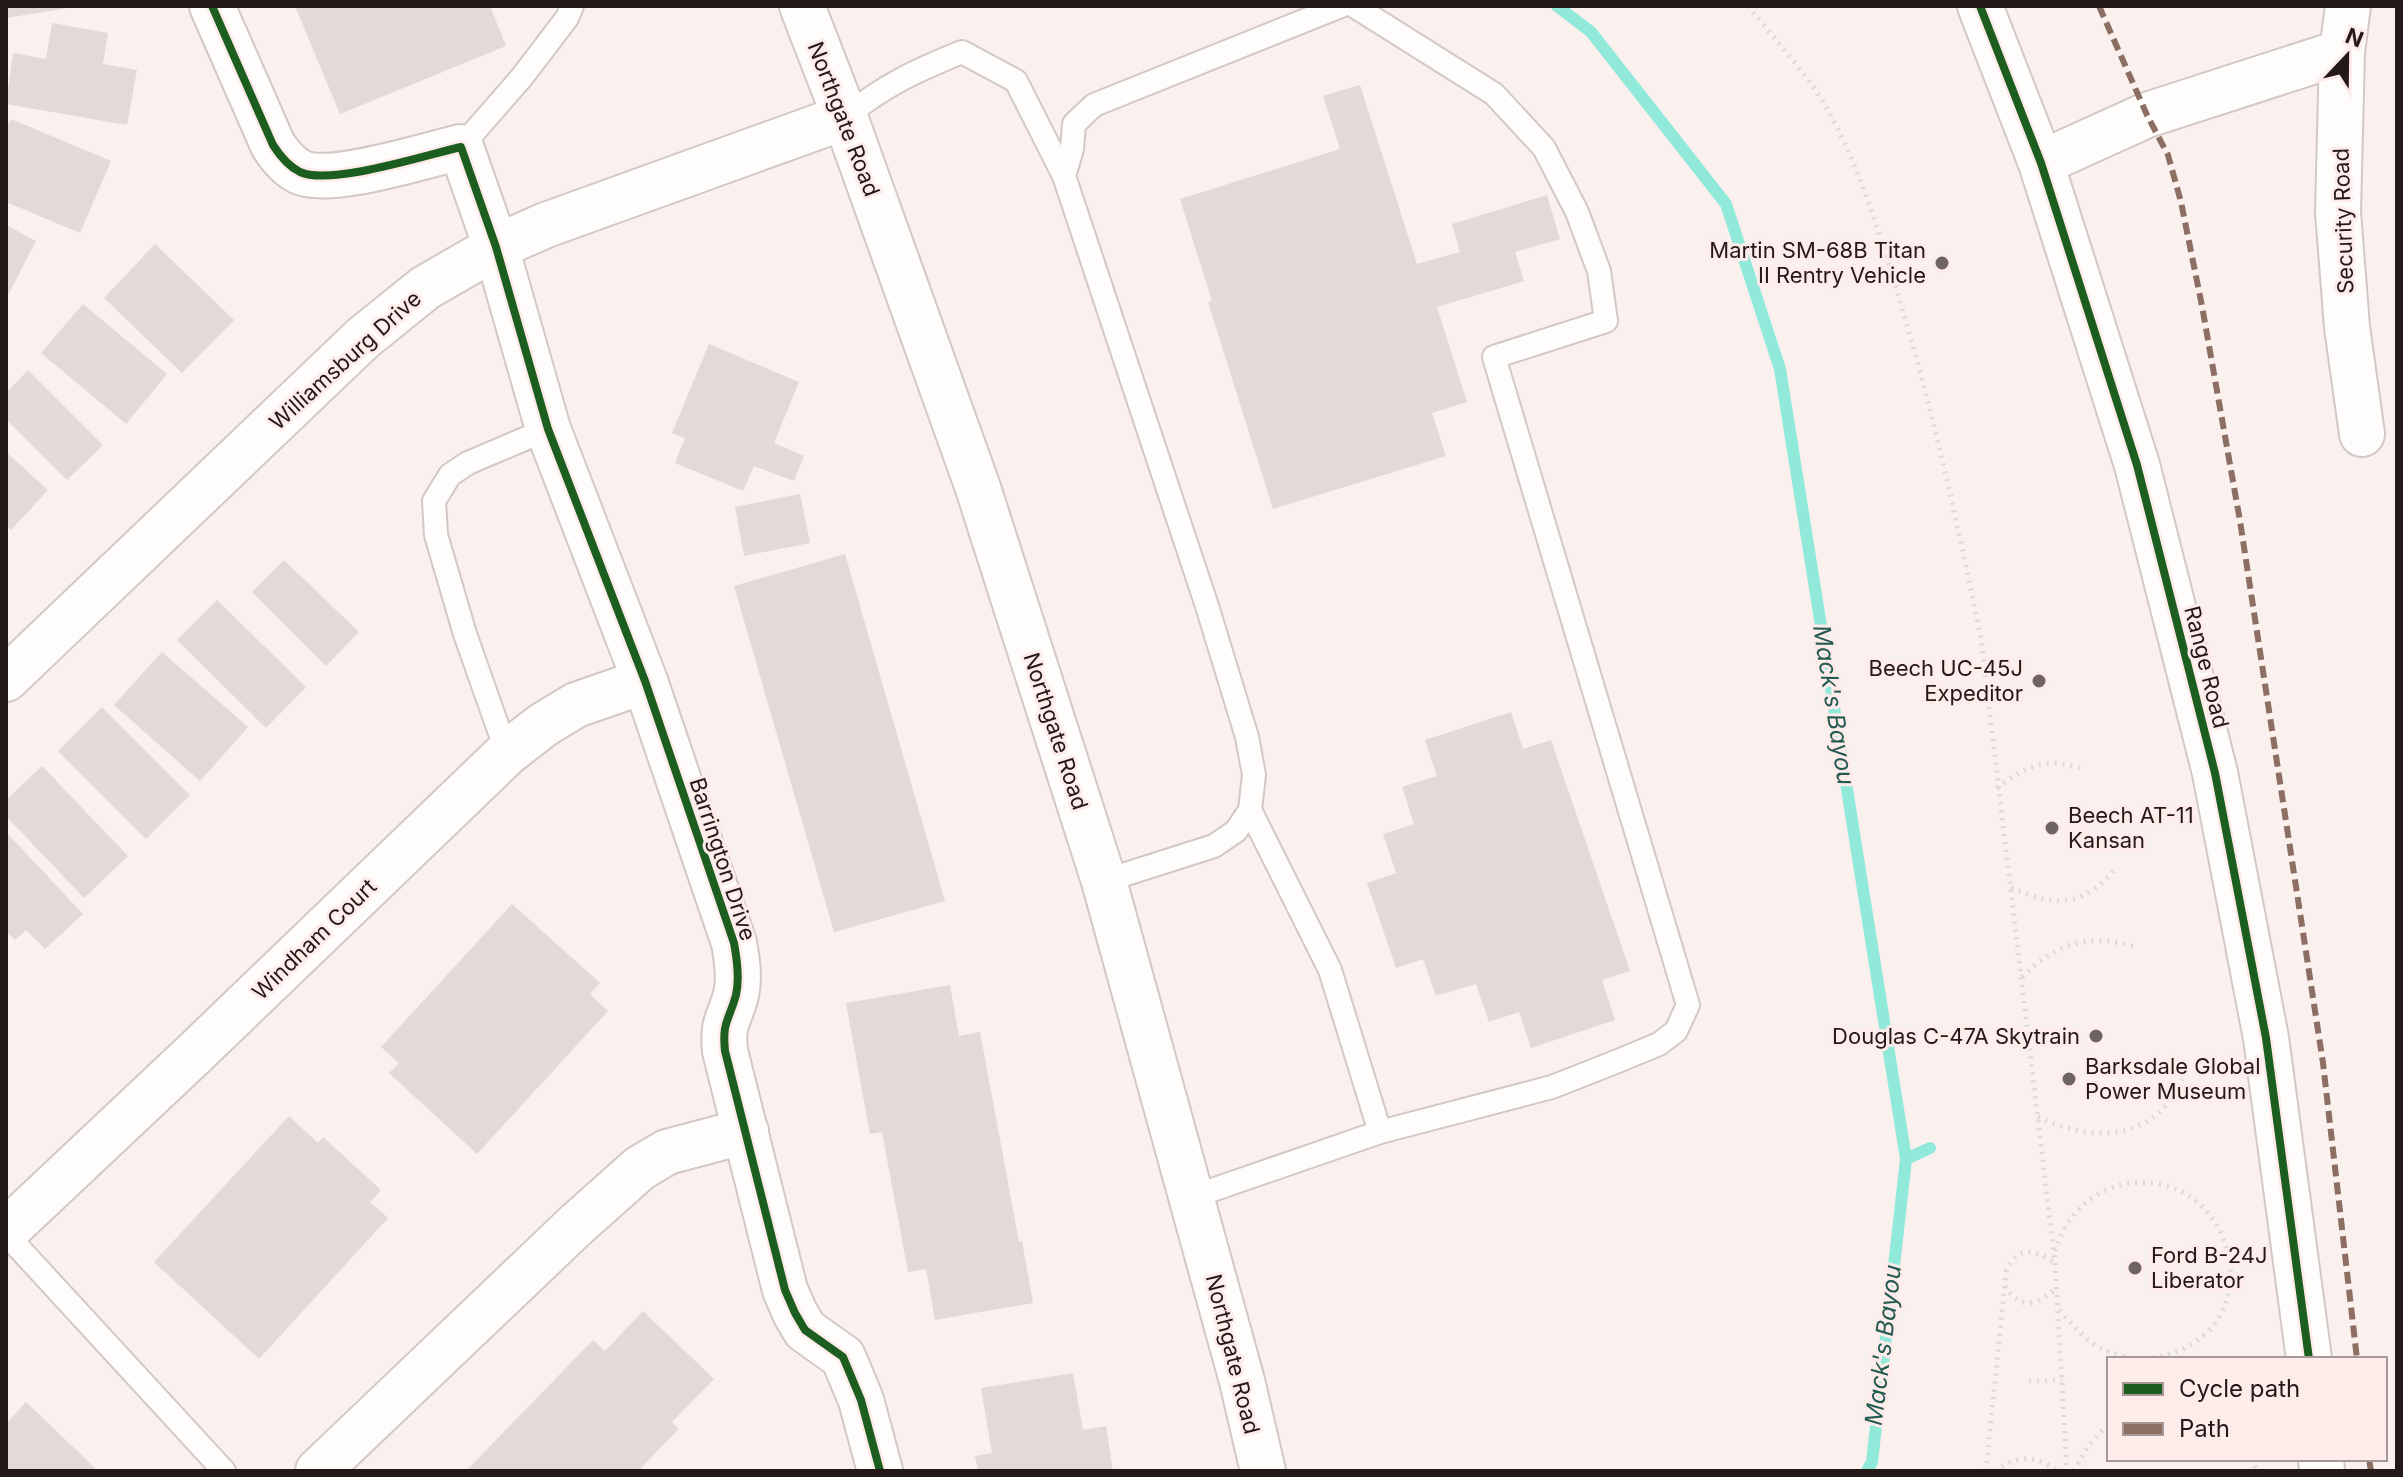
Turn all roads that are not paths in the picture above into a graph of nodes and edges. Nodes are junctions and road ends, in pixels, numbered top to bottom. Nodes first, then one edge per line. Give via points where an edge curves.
1 (212, 6) edge
2 (572, 6) edge
3 (802, 6) edge
4 (1341, 6) edge
5 (1354, 6) edge
6 (1980, 6) edge
7 (2348, 6) edge
8 (2342, 52) junction
9 (845, 117) junction
10 (461, 147) junction
11 (2041, 163) junction
12 (1064, 176) junction
13 (496, 247) junction
14 (548, 429) junction
15 (2362, 434) dead end
16 (6, 679) edge
17 (645, 681) junction
18 (507, 753) junction
19 (1250, 810) junction
20 (1104, 881) junction
21 (746, 1131) junction
22 (1380, 1132) junction
23 (1192, 1197) junction
24 (6, 1233) edge
25 (2309, 1357) edge
26 (224, 1471) edge
27 (318, 1471) edge
28 (880, 1471) edge
29 (1263, 1471) edge

1 - 10 street via 273,145 298,171 313,176 351,173
2 - 10 lane via 522,77
3 - 9 street, Northgate Road
4 - 12 lane via 1094,105 1074,124
5 - 22 lane via 1494,94 1544,148 1577,212 1599,271 1606,321 1494,357 1688,1005 1676,1031 1618,1061 1552,1087
6 - 11 street, Range Road
7 - 8 street, Security Road
8 - 11 street via 2147,115
8 - 15 street, Security Road via 2338,212
9 - 12 lane via 911,72 962,52 1016,81
9 - 13 street, Williamsburg Drive
9 - 20 street, Northgate Road via 978,488
10 - 13 street, Barrington Drive
11 - 25 street, Range Road via 2137,465 2215,773 2266,1038
12 - 19 lane via 1247,737 1254,775
13 - 14 street, Barrington Drive
13 - 16 street, Williamsburg Drive via 425,288 363,338
14 - 17 street, Barrington Drive
14 - 18 lane via 468,463 450,475 434,501 436,535
17 - 18 street, Windham Court via 576,705
17 - 21 street, Barrington Drive via 734,943 736,994 723,1031
18 - 24 street, Windham Court
19 - 20 lane via 1236,831 1214,846
19 - 22 lane via 1330,970
20 - 23 street, Northgate Road
21 - 27 street via 667,1152 640,1168
21 - 28 street, Barrington Drive via 785,1290 805,1330 843,1357
22 - 23 lane
23 - 29 street, Northgate Road
24 - 26 lane

